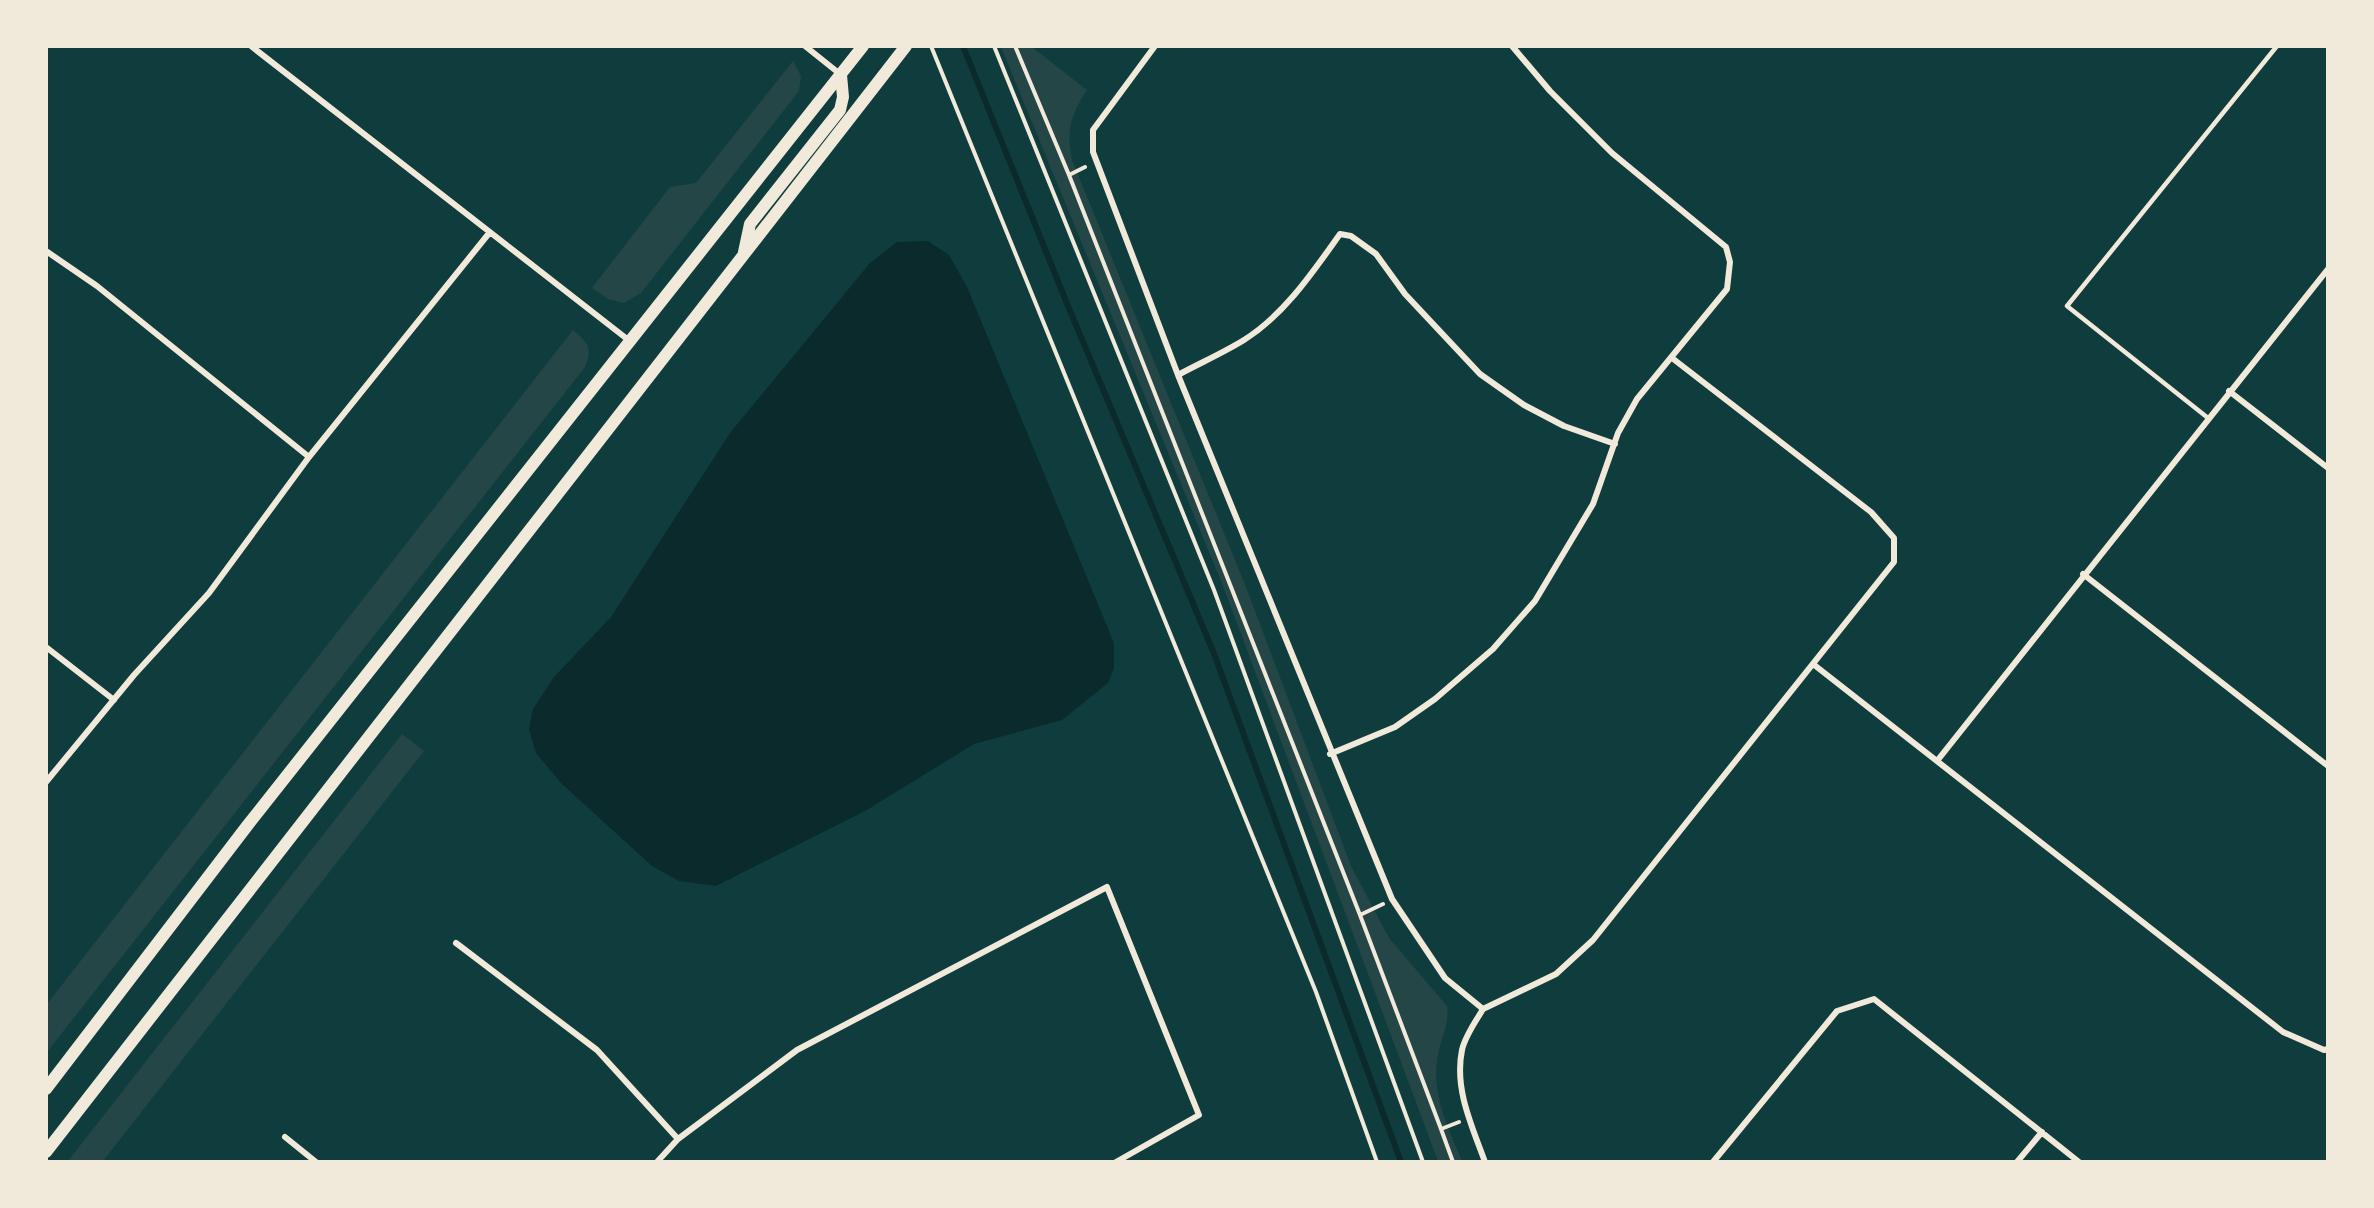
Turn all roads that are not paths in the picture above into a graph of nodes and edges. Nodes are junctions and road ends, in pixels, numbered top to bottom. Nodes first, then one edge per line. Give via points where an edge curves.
1 (251, 46) edge
2 (805, 46) edge
3 (862, 46) edge
4 (906, 46) edge
5 (1155, 46) edge
6 (1512, 46) edge
7 (2277, 46) edge
8 (841, 75) junction
9 (490, 232) junction
10 (46, 251) edge
11 (743, 256) junction
12 (2328, 269) edge
13 (631, 343) junction
14 (1672, 358) junction
15 (1178, 375) junction
16 (2229, 391) junction
17 (2208, 418) junction
18 (1615, 444) junction
19 (309, 458) junction
20 (2328, 468) edge
21 (2083, 574) junction
22 (46, 647) edge
23 (1813, 664) junction
24 (114, 700) junction
25 (1330, 754) junction
26 (1937, 761) junction
27 (2328, 766) edge
28 (46, 782) edge
29 (456, 943) dead end
30 (1483, 1009) junction
31 (2326, 1050) edge
32 (46, 1089) edge
33 (2042, 1132) junction
34 (285, 1137) dead end
35 (678, 1139) junction
36 (46, 1152) edge
37 (316, 1161) edge
38 (657, 1161) edge
39 (1116, 1161) edge
40 (1485, 1161) edge
41 (1713, 1161) edge
42 (2018, 1161) edge
43 (2079, 1161) edge

1 - 9 street
2 - 8 street
3 - 8 main road
4 - 11 main road
5 - 15 street via 1093,130 1093,152
6 - 14 street via 1612,153 1726,247 1730,262 1727,290
7 - 17 lane via 2067,306
8 - 11 main road via 840,110 750,225
8 - 13 main road
9 - 13 street
9 - 19 street
10 - 19 street via 97,286
11 - 36 main road
12 - 16 street
13 - 32 main road via 247,826
14 - 18 street via 1637,399
14 - 23 street via 1871,512 1894,538 1894,561
15 - 18 street via 1245,339 1283,306 1340,234 1351,236 1376,254 1405,294 1479,374 1564,426
15 - 25 street
16 - 17 street
16 - 20 street
17 - 21 street
18 - 25 street via 1593,504 1535,601 1493,650 1395,727
19 - 24 street via 209,593
21 - 26 street
21 - 27 street
22 - 24 street
23 - 26 street
23 - 30 street via 1593,940 1556,974
24 - 28 street
25 - 30 street via 1392,899 1445,978
26 - 31 street via 2283,1032
29 - 35 street via 597,1050
30 - 40 street via 1462,1048 1460,1083
33 - 41 street via 1874,999 1837,1011
33 - 42 street
33 - 43 street
34 - 37 street
35 - 38 street
35 - 39 street via 797,1050 1107,887 1199,1115

